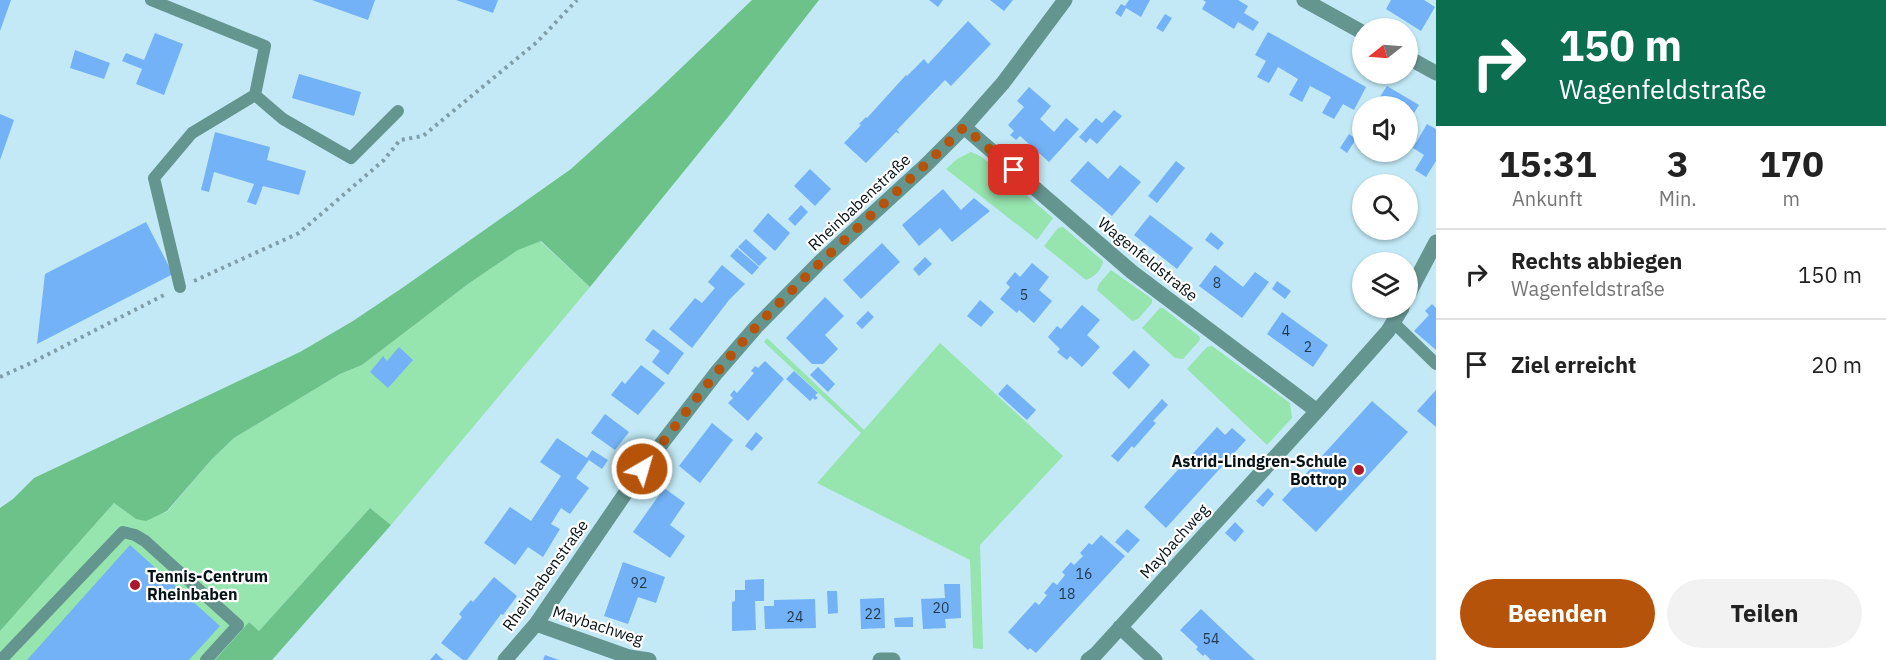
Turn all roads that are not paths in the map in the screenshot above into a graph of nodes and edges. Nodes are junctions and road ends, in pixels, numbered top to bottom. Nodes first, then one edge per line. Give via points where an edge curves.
1 (151, 0) edge
2 (1065, 0) edge
3 (1304, 0) edge
4 (1352, 26) edge
5 (1418, 63) edge
6 (1436, 73) edge
7 (255, 95) junction
8 (398, 111) dead end
9 (964, 127) junction
10 (1436, 242) edge
11 (1418, 276) edge
12 (180, 287) road end
13 (1397, 318) edge
14 (1394, 323) junction
15 (1436, 364) edge
16 (1317, 411) junction
17 (536, 624) junction
18 (1120, 627) junction
19 (1, 660) edge
20 (206, 660) edge
21 (505, 660) edge
22 (650, 660) edge
23 (880, 660) edge
24 (887, 660) edge
25 (893, 660) edge
26 (1088, 660) edge
27 (1155, 660) edge

1 - 7 lane via 265,46
2 - 9 street, Rheinbabenstraße via 1003,83
3 - 4 street
5 - 6 street
7 - 8 lane via 283,119 351,158
7 - 12 lane via 192,133 154,178
9 - 16 street, Wagenfeldstraße via 1132,272
9 - 17 street, Rheinbabenstraße via 820,262 717,372 642,469
10 - 11 street
13 - 14 street, Maybachweg
14 - 15 lane
14 - 16 street, Maybachweg
16 - 18 street, Maybachweg
17 - 21 street, Rheinbabenstraße
17 - 22 street, Maybachweg via 629,657
18 - 26 street, Maybachweg
18 - 27 street
19 - 20 lane via 123,532 145,541 238,625
23 - 24 street
24 - 25 street

